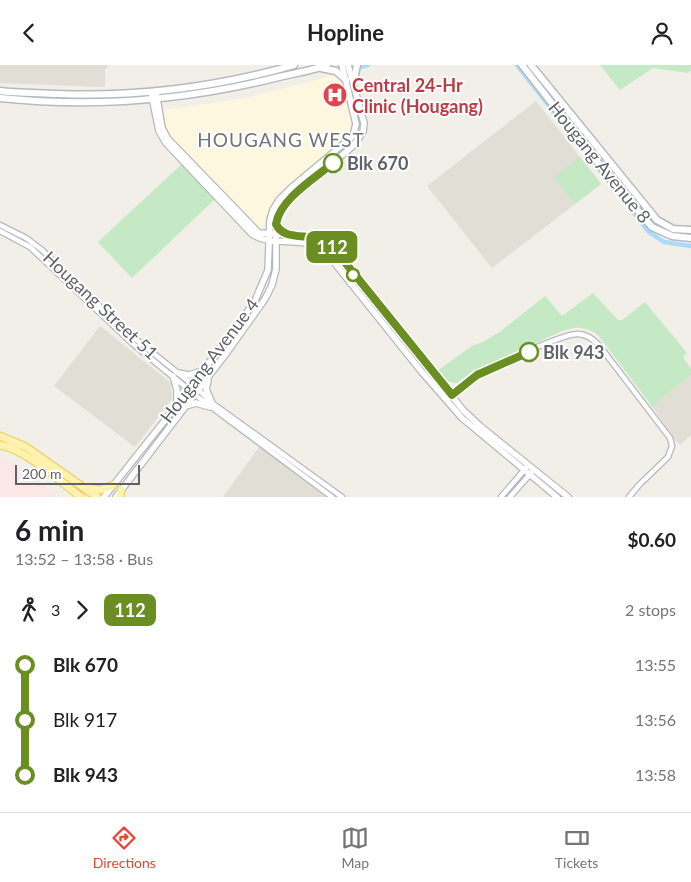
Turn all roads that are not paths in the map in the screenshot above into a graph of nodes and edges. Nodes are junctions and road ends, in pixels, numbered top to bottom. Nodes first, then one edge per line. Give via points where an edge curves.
1 (294, 65) edge
2 (327, 65) edge
3 (342, 65) edge
4 (348, 65) edge
5 (357, 65) edge
6 (522, 65) edge
7 (531, 65) edge
8 (318, 68) junction
9 (346, 80) junction
10 (354, 80) junction
11 (0, 91) edge
12 (153, 92) junction
13 (0, 98) edge
14 (155, 100) junction
15 (566, 107) junction
16 (560, 113) junction
17 (603, 154) junction
18 (596, 160) junction
19 (273, 224) junction
20 (0, 225) edge
21 (0, 231) edge
22 (691, 231) edge
23 (258, 235) junction
24 (287, 235) junction
25 (273, 238) junction
26 (691, 238) edge
27 (292, 243) junction
28 (269, 254) junction
29 (277, 254) junction
30 (202, 371) junction
31 (176, 375) junction
32 (208, 376) junction
33 (190, 387) junction
34 (196, 392) junction
35 (452, 395) junction
36 (446, 400) junction
37 (177, 405) junction
38 (211, 405) junction
39 (186, 406) junction
40 (0, 436) edge
41 (0, 445) edge
42 (532, 467) junction
43 (524, 470) junction
44 (530, 475) junction
45 (113, 485) junction
46 (83, 486) junction
47 (120, 494) edge
48 (81, 497) edge
49 (97, 497) edge
50 (104, 497) edge
51 (116, 497) edge
52 (332, 497) edge
53 (342, 497) edge
54 (501, 497) edge
55 (510, 497) edge
56 (557, 497) edge
57 (568, 497) edge
58 (629, 497) edge

1 - 12 main road via 230,81
2 - 8 main road
3 - 9 street, Hougang Avenue 4
4 - 10 street, Hougang Avenue 4
5 - 10 main road
6 - 16 main road, Hougang Avenue 8
7 - 15 main road, Hougang Avenue 8
8 - 9 main road via 336,71
8 - 14 main road via 230,89
9 - 19 street, Hougang Avenue 4 via 356,124 353,136 287,191 273,210
10 - 19 street, Hougang Avenue 4 via 364,123 359,139 289,200
11 - 12 main road via 100,95
12 - 14 street
13 - 14 main road via 100,102
14 - 23 street via 168,139
15 - 16 main road
15 - 17 main road, Hougang Avenue 8
16 - 18 main road, Hougang Avenue 8
17 - 18 main road
17 - 22 main road, Hougang Avenue 8 via 657,220 674,229
18 - 26 main road, Hougang Avenue 8 via 652,227 672,236
19 - 23 street
19 - 24 street
19 - 25 street, Hougang Avenue 4
20 - 31 street, Hougang Street 51 via 42,250 122,329
21 - 31 street, Hougang Street 51 via 40,255 133,344
23 - 25 street
23 - 28 street
24 - 25 street
24 - 35 street via 318,237 331,245
25 - 27 street
25 - 28 street, Hougang Avenue 4
25 - 29 street, Hougang Avenue 4
27 - 29 street
27 - 36 street via 316,247 328,256
28 - 30 street, Hougang Avenue 4 via 268,270 254,303
29 - 32 street, Hougang Avenue 4 via 276,269 266,299
30 - 31 street
30 - 33 street, Hougang Avenue 4
31 - 33 street, Hougang Street 51
31 - 37 street
32 - 34 street, Hougang Avenue 4
32 - 38 street via 206,389
33 - 34 street, Hougang Street 51
33 - 37 street, Hougang Avenue 4
34 - 38 street, Hougang Street 51
34 - 39 street, Hougang Avenue 4
35 - 36 street
35 - 42 street via 469,416
35 - 58 street via 477,375 545,345 573,334 591,338 670,438 672,446 668,457
36 - 43 street via 472,427
37 - 45 street, Hougang Avenue 4
38 - 39 street via 196,403
38 - 52 street
38 - 53 street
39 - 47 street, Hougang Avenue 4
40 - 46 main road via 26,447
41 - 48 main road via 14,449
42 - 43 street
42 - 44 street
42 - 57 street
43 - 44 street
43 - 54 street
44 - 55 street
44 - 56 street
45 - 46 main road via 100,490
45 - 50 street, Hougang Avenue 4
46 - 49 main road
47 - 51 street, Hougang Avenue 4

